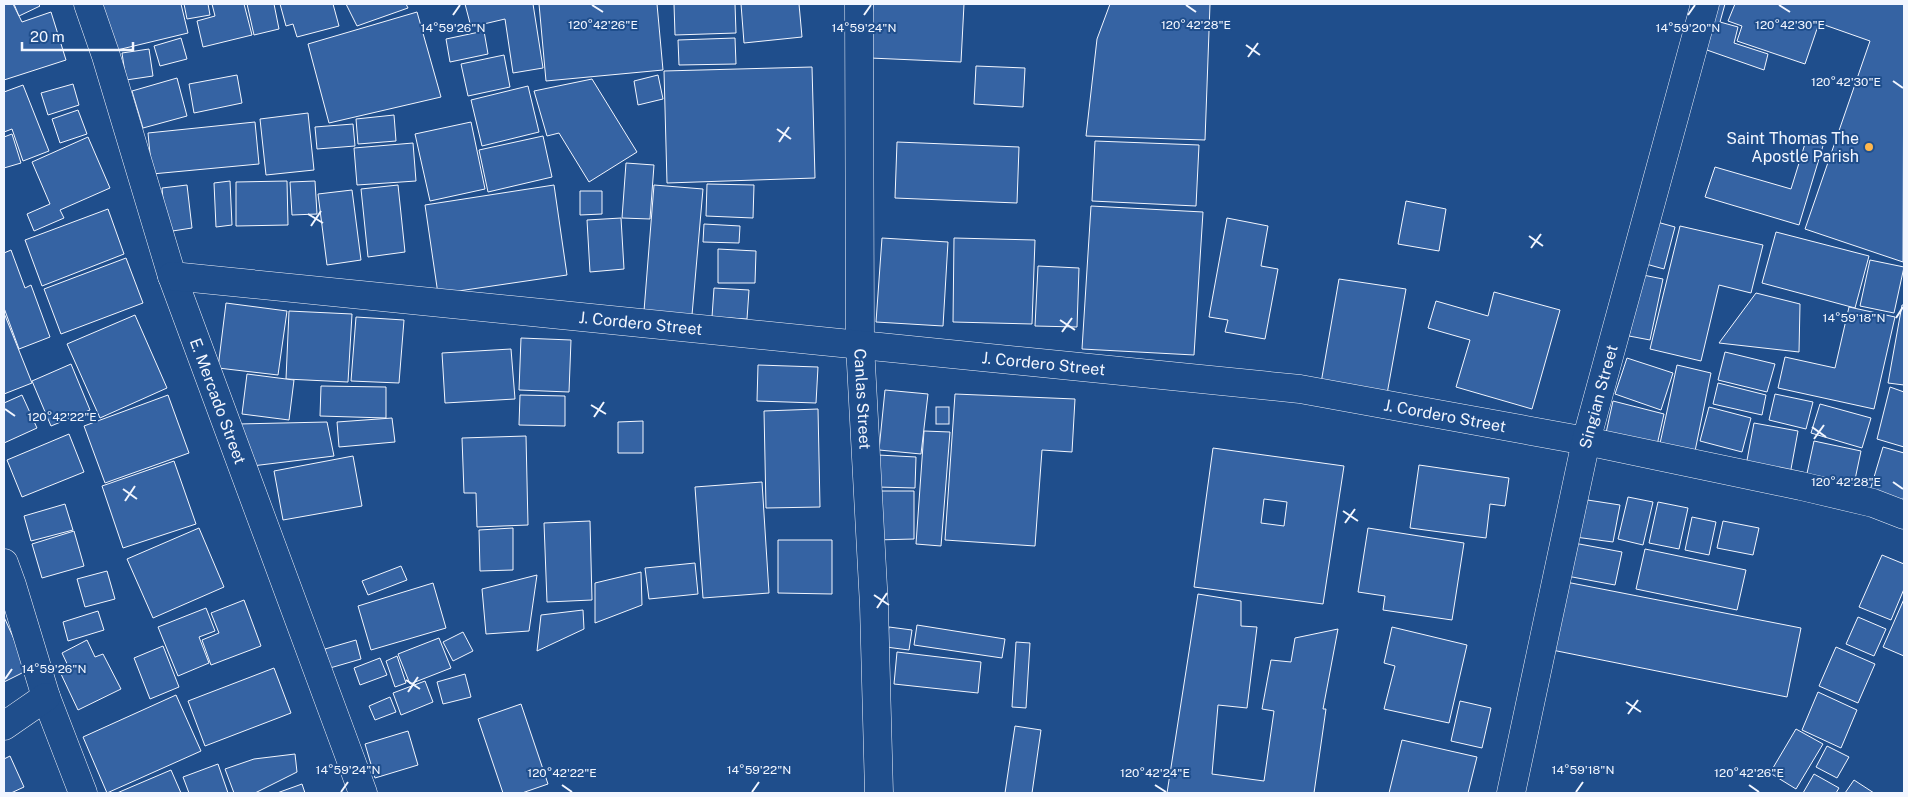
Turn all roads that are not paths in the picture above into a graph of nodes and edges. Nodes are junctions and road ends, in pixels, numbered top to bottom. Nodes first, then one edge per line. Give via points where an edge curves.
1 (88, 4) edge
2 (859, 4) edge
3 (1705, 4) edge
4 (172, 276) junction
5 (860, 345) junction
6 (1586, 441) junction
7 (1904, 515) edge
8 (4, 563) edge
9 (46, 697) junction
10 (4, 726) edge
11 (83, 793) edge
12 (363, 793) edge
13 (880, 793) edge
14 (1511, 793) edge

1 - 4 street, E. Mercado Street
2 - 5 street, Canlas Street
3 - 6 street, Singian Street
4 - 5 street, J. Cordero Street
4 - 12 street, E. Mercado Street
5 - 6 street, J. Cordero Street via 1300,389
5 - 13 street, Canlas Street
6 - 7 street, J. Cordero Street via 1810,488 1873,503
6 - 14 street, Singian Street
8 - 9 street
9 - 10 street
9 - 11 street

